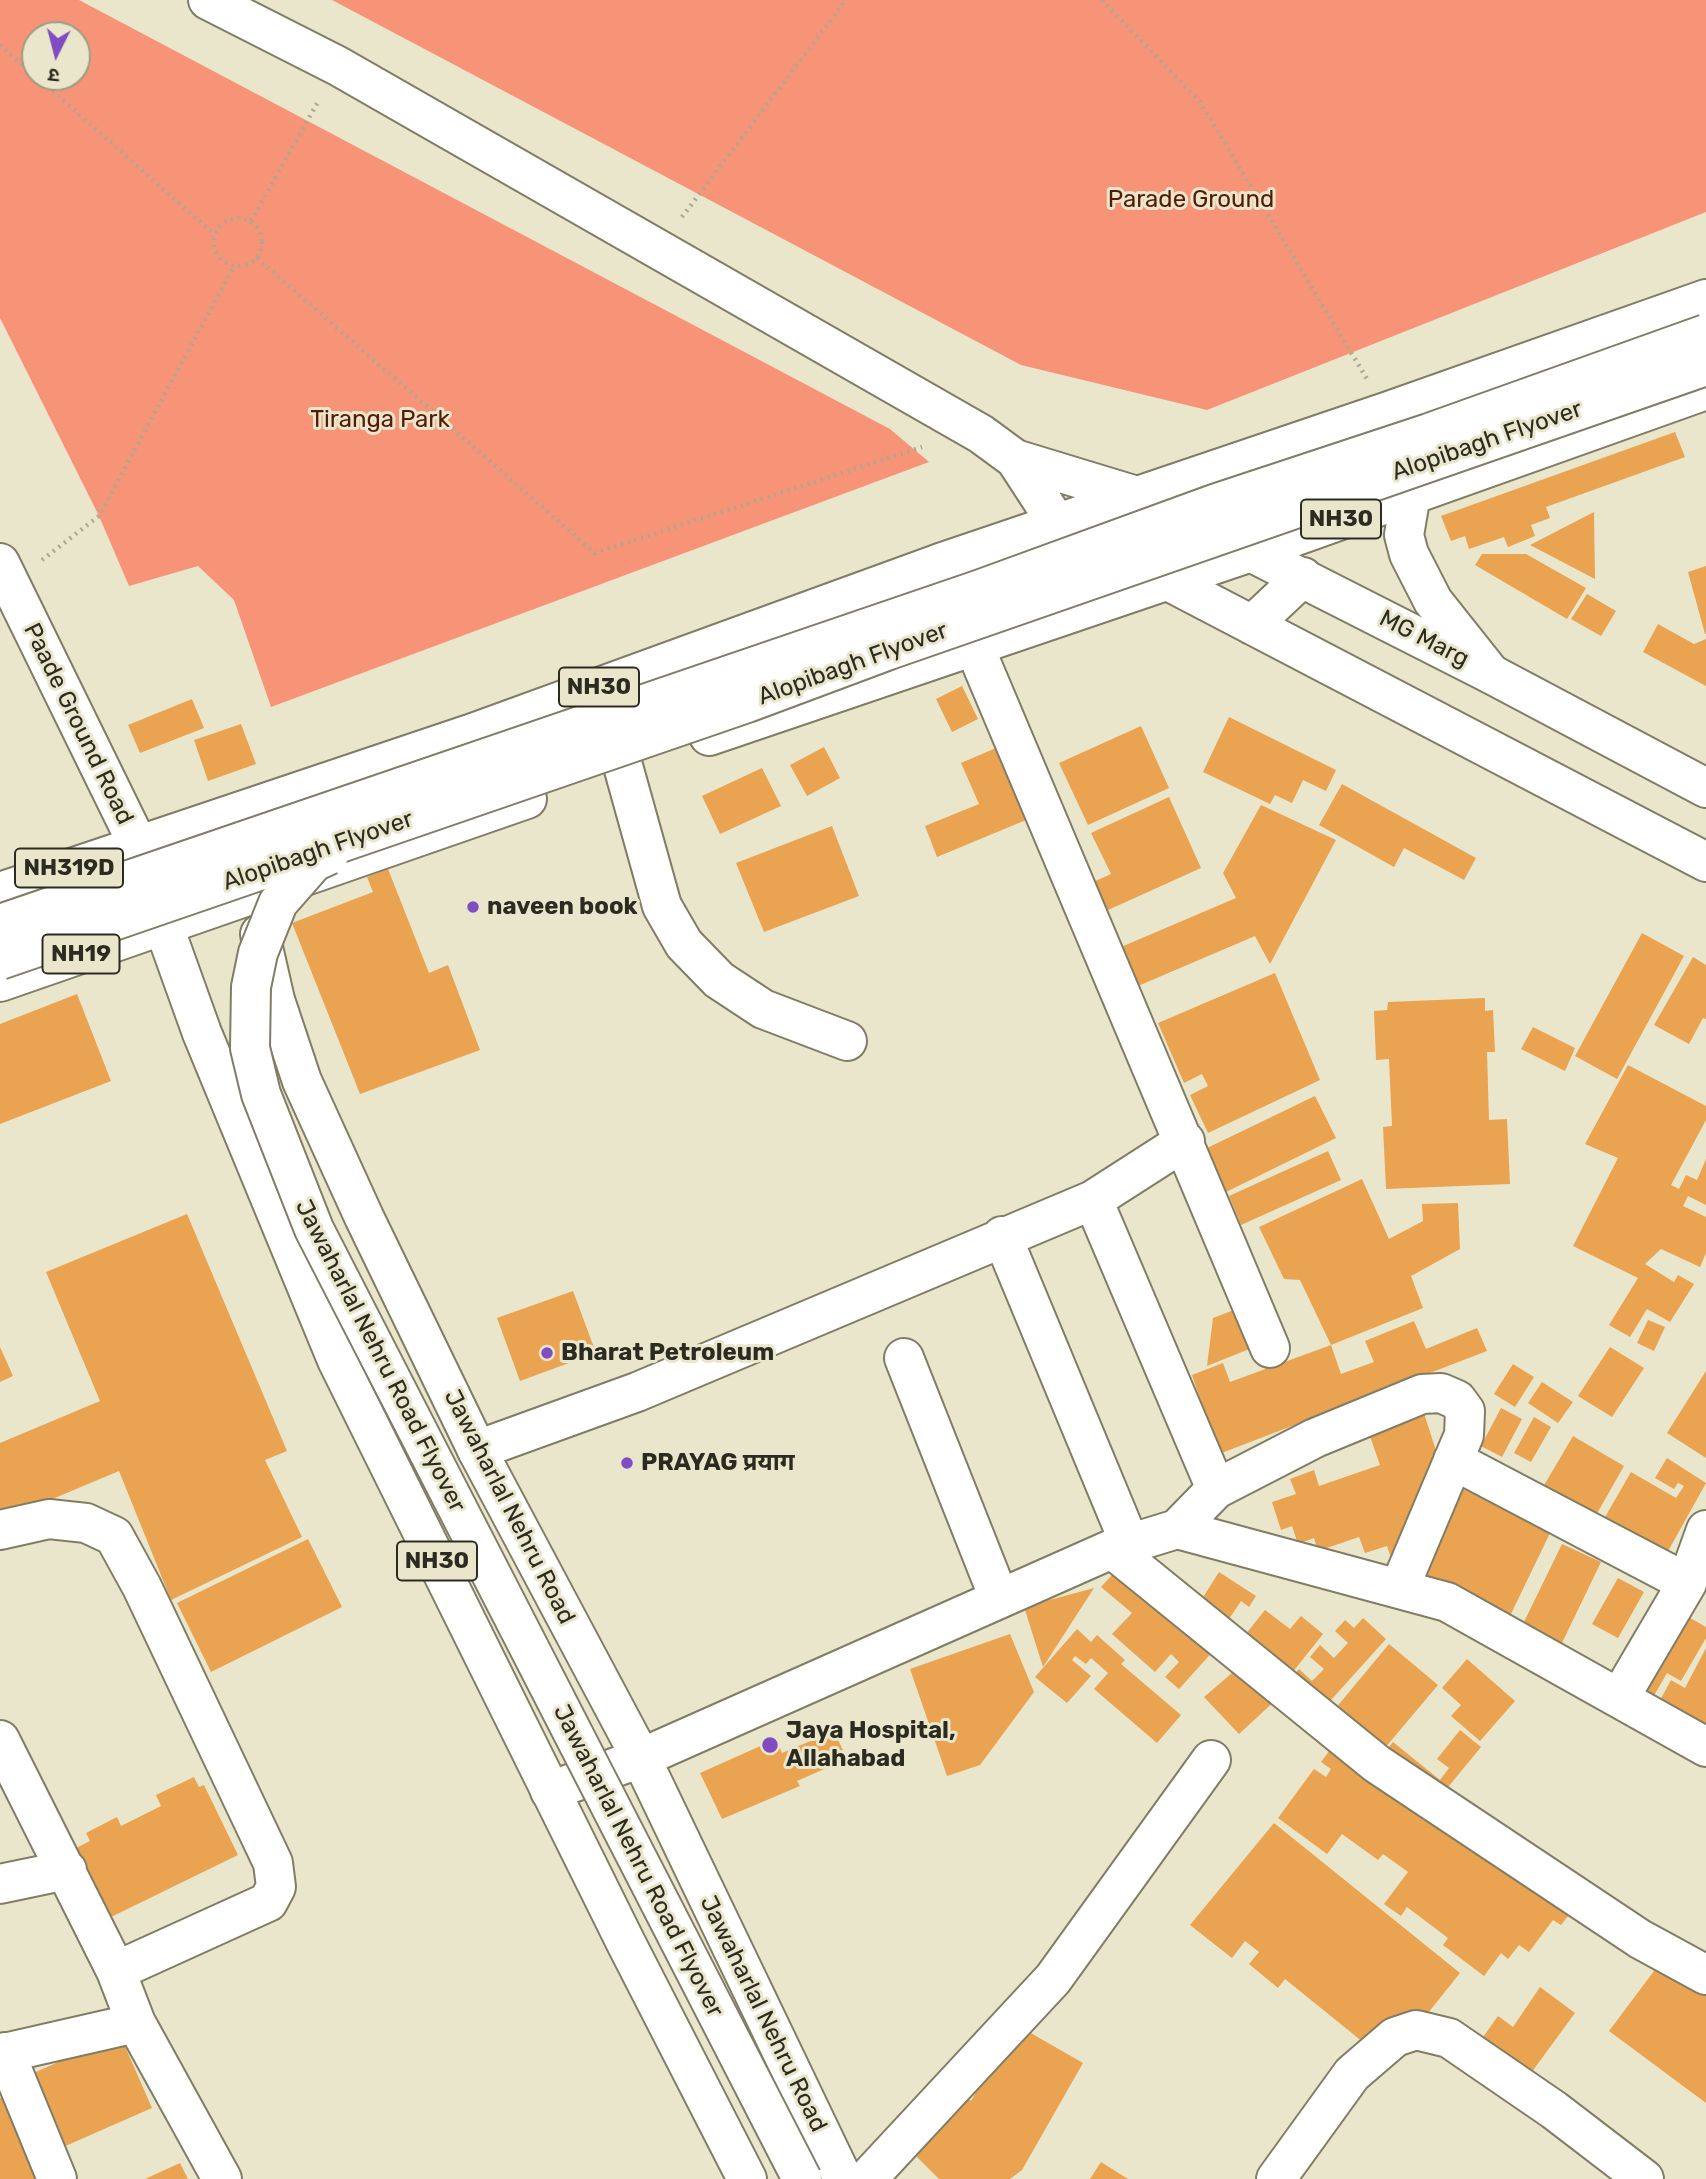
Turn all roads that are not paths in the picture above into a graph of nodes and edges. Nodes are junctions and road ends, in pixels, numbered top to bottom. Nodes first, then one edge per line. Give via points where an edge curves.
1 (208, 0) edge
2 (1706, 299) edge
3 (1706, 334) edge
4 (1706, 366) edge
5 (1706, 390) edge
6 (1015, 459) junction
7 (1412, 494) junction
8 (1140, 497) junction
9 (1058, 525) junction
10 (1251, 552) junction
11 (5, 574) edge
12 (1303, 577) junction
13 (1164, 579) junction
14 (1252, 625) junction
15 (974, 646) junction
16 (1491, 674) junction
17 (622, 766) junction
18 (1706, 788) edge
19 (228, 815) junction
20 (398, 824) junction
21 (138, 845) junction
22 (1706, 862) edge
23 (0, 892) edge
24 (252, 895) junction
25 (0, 924) edge
26 (163, 927) junction
27 (0, 960) edge
28 (0, 982) edge
29 (847, 1041) dead end
30 (1185, 1142) junction
31 (1093, 1200) junction
32 (1002, 1236) junction
33 (1270, 1348) dead end
34 (904, 1358) dead end
35 (477, 1450) junction
36 (1453, 1460) junction
37 (1216, 1489) junction
38 (1177, 1529) junction
39 (0, 1530) edge
40 (1706, 1530) edge
41 (1121, 1546) junction
42 (1687, 1583) junction
43 (1399, 1589) junction
44 (999, 1598) junction
45 (1620, 1697) junction
46 (0, 1740) edge
47 (1706, 1747) edge
48 (640, 1758) junction
49 (1211, 1760) dead end
50 (550, 1791) junction
51 (67, 1870) junction
52 (0, 1884) edge
53 (116, 1971) junction
54 (1706, 1975) edge
55 (136, 2022) junction
56 (3, 2053) edge
57 (1637, 2177) edge
58 (57, 2179) edge
59 (222, 2179) edge
60 (747, 2179) edge
61 (802, 2179) edge
62 (843, 2179) edge
63 (867, 2179) edge
64 (1276, 2179) edge

1 - 6 main road via 338,66 981,434
2 - 8 main road, NH30
3 - 25 main road, Alopibagh Flyover, bridge via 978,590
4 - 20 main road, Alopibagh Flyover, bridge
5 - 7 main road, NH30
6 - 8 main road, MG Marg
6 - 9 main road
7 - 10 main road, NH30
7 - 16 main road via 1404,535 1409,554 1433,601
8 - 9 main road, NH30
8 - 10 main road, MG Marg
9 - 13 main road
9 - 19 main road, NH30
10 - 12 main road, MG Marg
10 - 13 main road, NH30
11 - 21 main road, Paade Ground Road
12 - 14 main road
12 - 16 main road, MG Marg
13 - 14 main road
13 - 15 main road, NH30
14 - 22 main road
15 - 17 main road, NH30
15 - 30 main road
16 - 18 main road, MG Marg
17 - 24 main road, NH30
17 - 29 main road via 662,906 684,944 719,980 763,1009
19 - 21 main road, NH30
19 - 24 main road, Jawaharlal Nehru Road
20 - 27 main road, Alopibagh Flyover, bridge
20 - 61 main road, Jawaharlal Nehru Road Flyover, bridge via 314,863 278,903 258,953 251,987 250,1048 261,1094 314,1229
21 - 23 main road, NH319D
21 - 26 main road, Paade Ground Road / NH30
24 - 26 main road, NH30
24 - 35 main road, Jawaharlal Nehru Road via 275,1000 302,1081
26 - 28 main road, NH19
26 - 50 main road, NH30 via 337,1360
30 - 31 main road
30 - 33 main road
31 - 32 main road
31 - 37 main road
32 - 35 main road via 637,1392
32 - 41 main road
34 - 44 main road
35 - 48 main road, Jawaharlal Nehru Road
36 - 37 main road via 1464,1435 1465,1412 1457,1400 1441,1393 1422,1394 1315,1438
36 - 42 main road
36 - 43 main road
37 - 38 main road
38 - 41 main road
38 - 43 main road
39 - 53 main road via 49,1519 86,1523 114,1536 273,1863 276,1887 268,1902
40 - 42 main road
41 - 44 main road
41 - 54 main road via 1377,1764 1640,1939
42 - 45 main road
43 - 45 main road via 1447,1602
44 - 48 main road
45 - 47 main road
46 - 51 main road
48 - 50 main road
48 - 62 main road, Jawaharlal Nehru Road
49 - 63 main road via 1053,1979
50 - 60 main road, NH30
51 - 52 main road
51 - 53 main road
53 - 55 main road
55 - 56 main road
55 - 59 main road
56 - 58 main road
57 - 64 main road via 1554,2110 1449,2038 1416,2030 1395,2037 1352,2074

